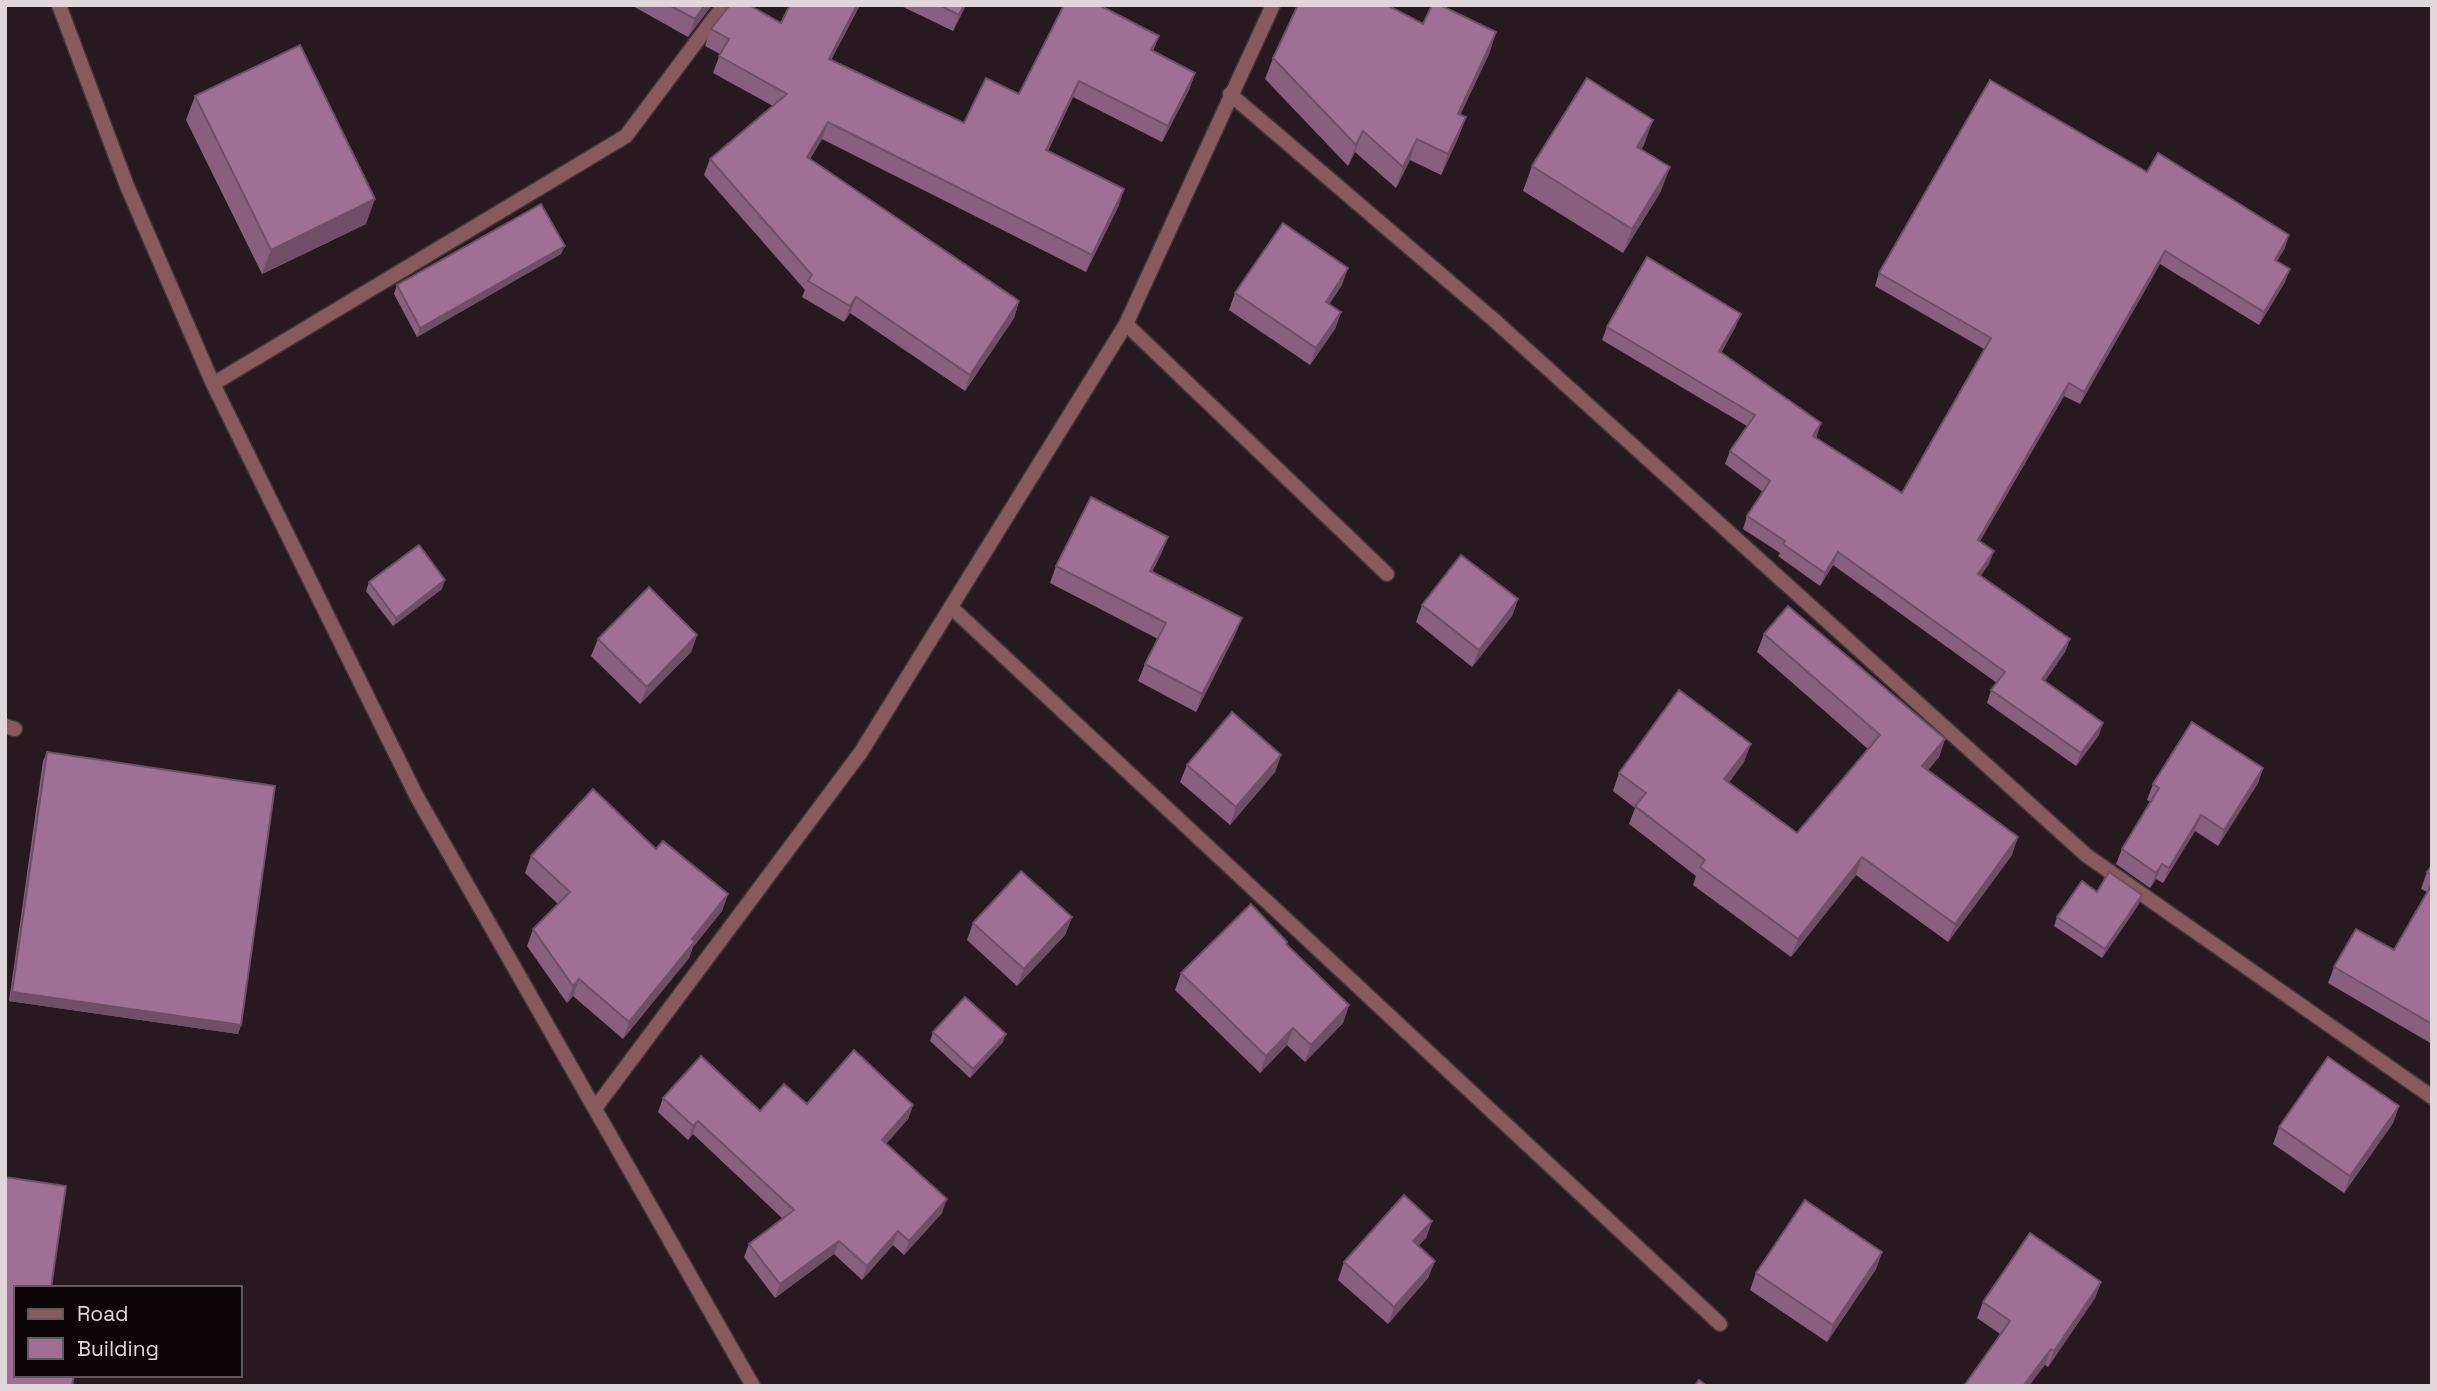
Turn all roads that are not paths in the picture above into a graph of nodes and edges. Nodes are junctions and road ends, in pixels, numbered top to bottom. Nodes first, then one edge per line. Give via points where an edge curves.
1 (60, 5) edge
2 (724, 5) edge
3 (1273, 5) edge
4 (1230, 94) junction
5 (1126, 324) junction
6 (213, 384) junction
7 (1387, 574) dead end
8 (951, 607) junction
9 (2432, 1097) edge
10 (596, 1107) junction
11 (1720, 1324) dead end
12 (753, 1386) edge

1 - 6 street via 127,186
2 - 6 street via 626,136
3 - 4 street
4 - 5 street
4 - 9 street via 1505,329 2086,855
5 - 7 street
5 - 8 street
6 - 10 street via 417,797
8 - 10 street via 861,752
8 - 11 street
10 - 12 street

